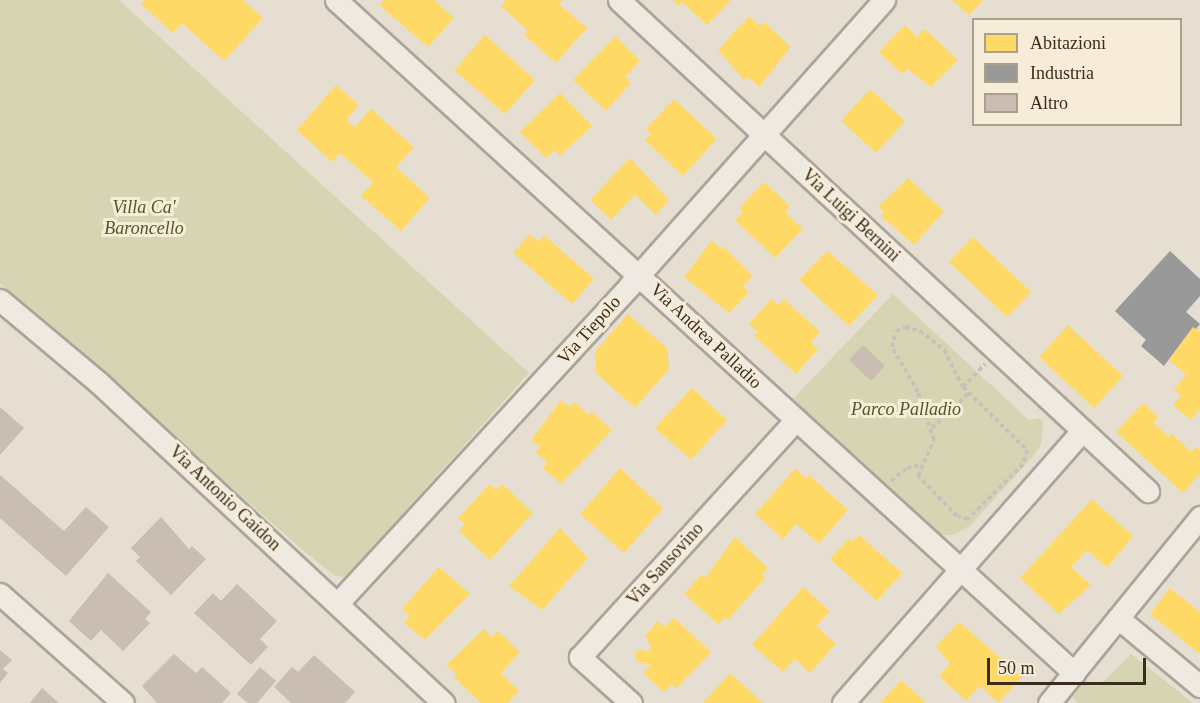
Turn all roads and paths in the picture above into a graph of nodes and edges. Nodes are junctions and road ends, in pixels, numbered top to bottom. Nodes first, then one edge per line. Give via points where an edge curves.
1 (619, 0) edge
2 (884, 0) edge
3 (341, 2) edge
4 (765, 135) junction
5 (639, 275) junction
6 (0, 300) edge
7 (997, 352) junction
8 (963, 387) junction
9 (969, 393) junction
10 (796, 420) junction
11 (932, 428) junction
12 (1082, 431) junction
13 (923, 464) junction
14 (1148, 491) dead end
15 (879, 495) junction
16 (1200, 517) edge
17 (961, 569) junction
18 (0, 594) edge
19 (338, 603) junction
20 (1118, 618) junction
21 (1074, 673) junction
22 (1200, 686) edge
23 (123, 703) edge
24 (444, 703) edge
25 (630, 703) edge
26 (843, 703) edge
27 (1049, 703) edge

1 - 4 street, Via Luigi Bernini
2 - 4 street, Via Tiepolo
3 - 5 street, Via Andrea Palladio
4 - 5 street, Via Tiepolo
4 - 7 street, Via Luigi Bernini
5 - 10 street, Via Andrea Palladio
5 - 19 street, Via Tiepolo
6 - 19 street, Via Antonio Gaidon via 98,382
7 - 8 path
7 - 12 street, Via Luigi Bernini
8 - 9 path
8 - 11 path via 950,358 933,339 912,328 896,331 892,347 918,392
9 - 11 path
9 - 13 path via 1022,444 1027,456 1023,464 968,519 957,516 920,481
10 - 15 street, Via Andrea Palladio
10 - 25 street, Via Sansovino via 580,657
11 - 13 path via 934,440
12 - 14 street, Via Luigi Bernini
12 - 17 street
13 - 15 path via 907,468
15 - 17 street, Via Andrea Palladio
16 - 20 street
17 - 21 street, Via Andrea Palladio
17 - 26 street
18 - 23 street
19 - 24 street, Via Antonio Gaidon
20 - 21 street
20 - 22 street
21 - 27 street

